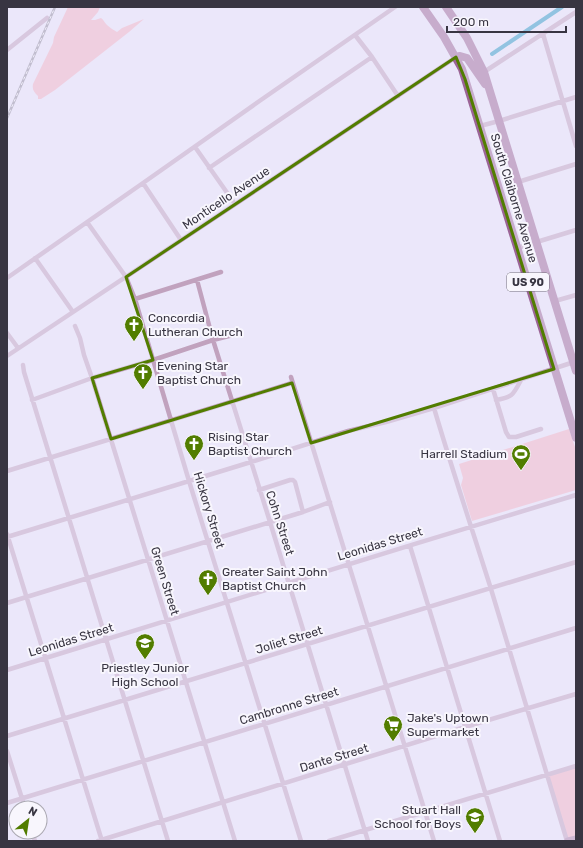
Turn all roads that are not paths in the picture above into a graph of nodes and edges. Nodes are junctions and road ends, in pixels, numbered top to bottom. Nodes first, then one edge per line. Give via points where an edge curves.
1 (395, 7) edge
2 (423, 7) edge
3 (440, 7) edge
4 (446, 7) edge
5 (576, 12) edge
6 (453, 17) junction
7 (47, 18) dead end
8 (543, 34) junction
9 (355, 35) junction
10 (7, 50) edge
11 (456, 57) junction
12 (372, 58) junction
13 (484, 72) junction
14 (489, 88) junction
15 (398, 96) junction
16 (576, 97) edge
17 (562, 101) junction
18 (499, 121) junction
19 (480, 126) junction
20 (576, 146) edge
21 (194, 147) junction
22 (576, 164) edge
23 (209, 168) junction
24 (518, 182) junction
25 (143, 183) junction
26 (235, 204) junction
27 (87, 222) junction
28 (576, 230) edge
29 (181, 240) junction
30 (537, 242) junction
31 (517, 248) junction
32 (35, 258) junction
33 (221, 272) dead end
34 (126, 277) junction
35 (7, 278) edge
36 (197, 280) junction
37 (576, 295) edge
38 (135, 300) junction
39 (555, 301) junction
40 (73, 312) junction
41 (75, 326) dead end
42 (7, 333) edge
43 (236, 334) dead end
44 (213, 340) junction
45 (18, 348) junction
46 (7, 356) edge
47 (153, 360) junction
48 (575, 362) edge
49 (22, 365) dead end
50 (554, 368) junction
51 (576, 372) edge
52 (291, 377) dead end
53 (92, 378) junction
54 (521, 380) junction
55 (292, 383) junction
56 (493, 388) junction
57 (32, 400) junction
58 (496, 400) junction
59 (232, 402) junction
60 (434, 408) junction
61 (171, 420) junction
62 (541, 429) dead end
63 (575, 429) edge
64 (576, 438) edge
65 (111, 439) junction
66 (311, 443) junction
67 (50, 458) junction
68 (251, 462) junction
69 (7, 471) edge
70 (190, 481) junction
71 (259, 490) junction
72 (576, 495) edge
73 (129, 500) junction
74 (330, 502) junction
75 (303, 512) junction
76 (69, 518) junction
77 (270, 522) junction
78 (471, 527) junction
79 (7, 536) edge
80 (208, 541) junction
81 (410, 546) junction
82 (148, 560) junction
83 (576, 562) edge
84 (348, 564) junction
85 (87, 578) junction
86 (289, 583) junction
87 (490, 588) junction
88 (27, 597) junction
89 (227, 602) junction
90 (7, 603) edge
91 (429, 607) junction
92 (166, 620) junction
93 (368, 626) junction
94 (576, 628) edge
95 (106, 639) junction
96 (307, 644) junction
97 (508, 649) junction
98 (45, 658) junction
99 (246, 663) junction
100 (447, 668) junction
101 (7, 670) edge
102 (185, 682) junction
103 (386, 686) junction
104 (576, 694) edge
105 (125, 700) junction
106 (326, 705) junction
107 (527, 710) junction
108 (64, 719) junction
109 (265, 724) junction
110 (465, 727) junction
111 (7, 736) edge
112 (204, 742) junction
113 (405, 746) junction
114 (7, 751) edge
115 (143, 761) junction
116 (344, 765) junction
117 (576, 766) edge
118 (547, 774) junction
119 (83, 780) junction
120 (283, 784) junction
121 (485, 793) junction
122 (22, 798) junction
123 (223, 802) junction
124 (7, 803) edge
125 (425, 812) junction
126 (162, 821) junction
127 (364, 830) junction
128 (576, 839) edge
129 (100, 841) edge
130 (168, 841) edge
131 (235, 841) edge
132 (301, 841) edge
133 (329, 841) edge
134 (368, 841) edge
135 (434, 841) edge
136 (500, 841) edge
137 (568, 841) edge

1 - 9 street
2 - 11 main road, US 90
3 - 6 main road
4 - 6 main road, US 90
5 - 8 street
6 - 13 main road, US 90
7 - 10 street
8 - 13 street
8 - 17 street
9 - 12 street
9 - 21 street
11 - 14 main road via 467,58
11 - 15 street, Monticello Avenue
11 - 19 main road, South Claiborne Avenue / US 90
12 - 15 street
12 - 23 street
13 - 14 main road, South Claiborne Avenue / US 90
14 - 18 main road, South Claiborne Avenue / US 90
15 - 26 street, Monticello Avenue
16 - 17 street
17 - 18 street
17 - 20 street
18 - 19 street
18 - 24 main road, South Claiborne Avenue / US 90
19 - 31 main road, South Claiborne Avenue / US 90
21 - 23 street
21 - 25 street
22 - 24 street
23 - 26 street
24 - 30 main road, South Claiborne Avenue / US 90
25 - 27 street
25 - 29 street
26 - 29 street, Monticello Avenue
27 - 32 street
27 - 34 street, Hickory Street
28 - 30 street
29 - 34 street, Monticello Avenue
30 - 31 street
30 - 39 main road, South Claiborne Avenue / US 90
31 - 50 main road, South Claiborne Avenue / US 90
32 - 35 street
32 - 40 street
33 - 36 street
34 - 38 street, Hickory Street
34 - 40 street, Monticello Avenue
36 - 38 street
36 - 44 street, Cohn Street
37 - 39 street
38 - 47 street, Hickory Street
39 - 48 main road, South Claiborne Avenue / US 90
40 - 45 street, Monticello Avenue
41 - 53 street, Green Street
42 - 45 street
43 - 44 street
44 - 47 street
44 - 59 street, Cohn Street
45 - 46 street, Monticello Avenue
47 - 53 street
47 - 61 street, Hickory Street
48 - 50 street
48 - 51 main road, South Claiborne Avenue / US 90
49 - 57 street
50 - 54 street
50 - 63 main road, South Claiborne Avenue / US 90
52 - 55 street
53 - 57 street
53 - 65 street, Green Street
54 - 56 street
54 - 58 street via 511,396
55 - 59 street
55 - 66 street
56 - 58 street
56 - 60 street
57 - 67 street
58 - 62 street via 509,437
59 - 61 street
59 - 68 street, Cohn Street
60 - 66 street
60 - 78 street
61 - 65 street
61 - 70 street, Hickory Street
63 - 64 main road, South Claiborne Avenue / US 90
65 - 67 street
65 - 73 street, Green Street
66 - 68 street
66 - 74 street
67 - 69 street
67 - 76 street
68 - 70 street
68 - 71 street, Cohn Street
70 - 73 street
70 - 80 street, Hickory Street
71 - 75 street via 294,481
71 - 77 street, Cohn Street
72 - 78 street, Leonidas Street
73 - 76 street
73 - 82 street, Green Street
74 - 75 street
74 - 84 street
75 - 77 street
76 - 79 street
76 - 85 street
77 - 80 street
77 - 86 street, Cohn Street
78 - 81 street, Leonidas Street
78 - 87 street
79 - 88 street
80 - 82 street
80 - 89 street, Hickory Street
81 - 84 street, Leonidas Street
81 - 91 street
82 - 85 street
82 - 92 street, Green Street
83 - 87 street, Joliet Street
84 - 86 street, Leonidas Street
84 - 93 street
85 - 88 street
85 - 95 street
86 - 89 street, Leonidas Street
86 - 96 street, Cohn Street
87 - 91 street, Joliet Street
87 - 97 street
88 - 90 street
88 - 98 street
89 - 92 street, Leonidas Street
89 - 99 street, Hickory Street
91 - 93 street, Joliet Street
91 - 100 street
92 - 95 street, Leonidas Street
92 - 102 street, Green Street
93 - 96 street, Joliet Street
93 - 103 street
94 - 97 street, Cambronne Street
95 - 98 street, Leonidas Street
95 - 105 street
96 - 99 street, Joliet Street
96 - 106 street, Cohn Street
97 - 100 street, Cambronne Street
97 - 107 street
98 - 101 street, Leonidas Street
98 - 108 street
99 - 102 street, Joliet Street
99 - 109 street, Hickory Street
100 - 103 street, Cambronne Street
100 - 110 street
102 - 105 street, Joliet Street
102 - 112 street, Green Street
103 - 106 street, Cambronne Street
103 - 113 street
104 - 107 street, Dante Street
105 - 108 street, Joliet Street
105 - 115 street
106 - 109 street, Cambronne Street
106 - 116 street, Cohn Street
107 - 110 street, Dante Street
107 - 118 street
108 - 111 street, Joliet Street
108 - 119 street
109 - 112 street, Cambronne Street
109 - 120 street, Hickory Street
110 - 113 street, Dante Street
110 - 121 street
112 - 115 street, Cambronne Street
112 - 123 street, Green Street
113 - 116 street, Dante Street
113 - 125 street
114 - 122 street
115 - 119 street, Cambronne Street
115 - 126 street
116 - 120 street, Dante Street
116 - 127 street, Cohn Street
117 - 118 street
118 - 121 street
118 - 137 street
119 - 122 street, Cambronne Street
119 - 129 street
120 - 123 street, Dante Street
120 - 132 street, Hickory Street
121 - 125 street
121 - 136 street
122 - 124 street, Cambronne Street
123 - 126 street, Dante Street
123 - 131 street, Green Street
125 - 127 street
125 - 135 street
126 - 129 street, Dante Street
126 - 130 street
127 - 133 street
127 - 134 street, Cohn Street
128 - 137 main road

